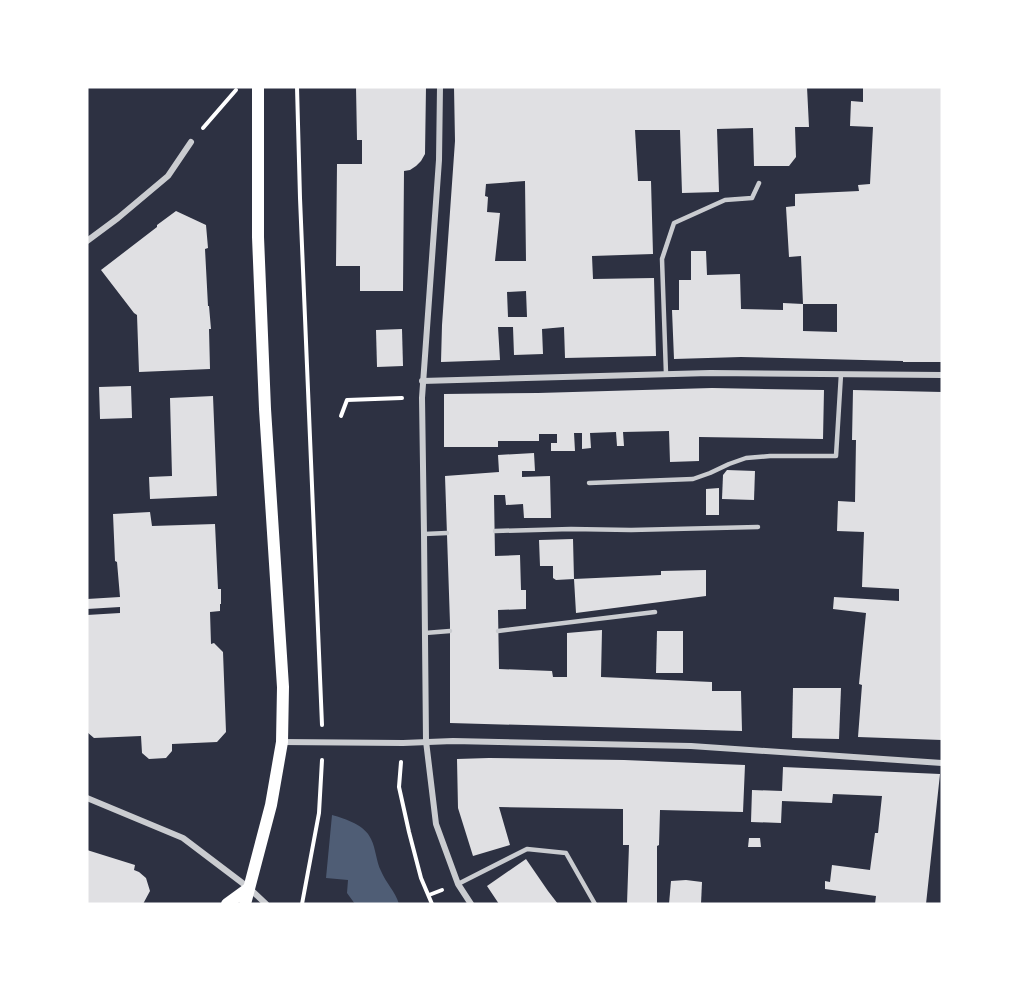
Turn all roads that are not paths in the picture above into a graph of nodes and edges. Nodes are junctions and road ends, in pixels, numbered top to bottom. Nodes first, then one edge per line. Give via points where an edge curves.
1 (258, 87) edge
2 (440, 87) edge
3 (191, 142) road end
4 (759, 183) dead end
5 (87, 241) edge
6 (666, 374) junction
7 (841, 374) junction
8 (942, 375) edge
9 (422, 381) junction
10 (589, 483) dead end
11 (758, 526) dead end
12 (495, 531) dead end
13 (447, 533) dead end
14 (424, 534) junction
15 (655, 612) dead end
16 (498, 631) dead end
17 (450, 632) dead end
18 (425, 633) junction
19 (426, 741) junction
20 (282, 742) junction
21 (942, 763) edge
22 (87, 798) edge
23 (458, 884) junction
24 (249, 888) junction
25 (227, 904) edge
26 (245, 904) edge
27 (266, 904) edge
28 (471, 904) edge
29 (595, 904) edge

1 - 20 main road via 258,237 283,687
2 - 9 street via 439,160
3 - 5 street via 168,176
4 - 6 lane via 752,198 725,200 674,223 662,259
6 - 7 street
6 - 9 street
7 - 8 street
7 - 10 lane via 836,456 746,458 693,479
9 - 14 street
11 - 12 lane
13 - 14 lane
14 - 18 street
15 - 16 lane
17 - 18 lane
18 - 19 street
19 - 20 street
19 - 21 street via 691,746
19 - 23 street via 436,824
20 - 24 main road via 271,805
22 - 24 street via 183,838
23 - 28 street
23 - 29 lane via 527,849 566,853
24 - 25 main road
24 - 26 main road
24 - 27 street

